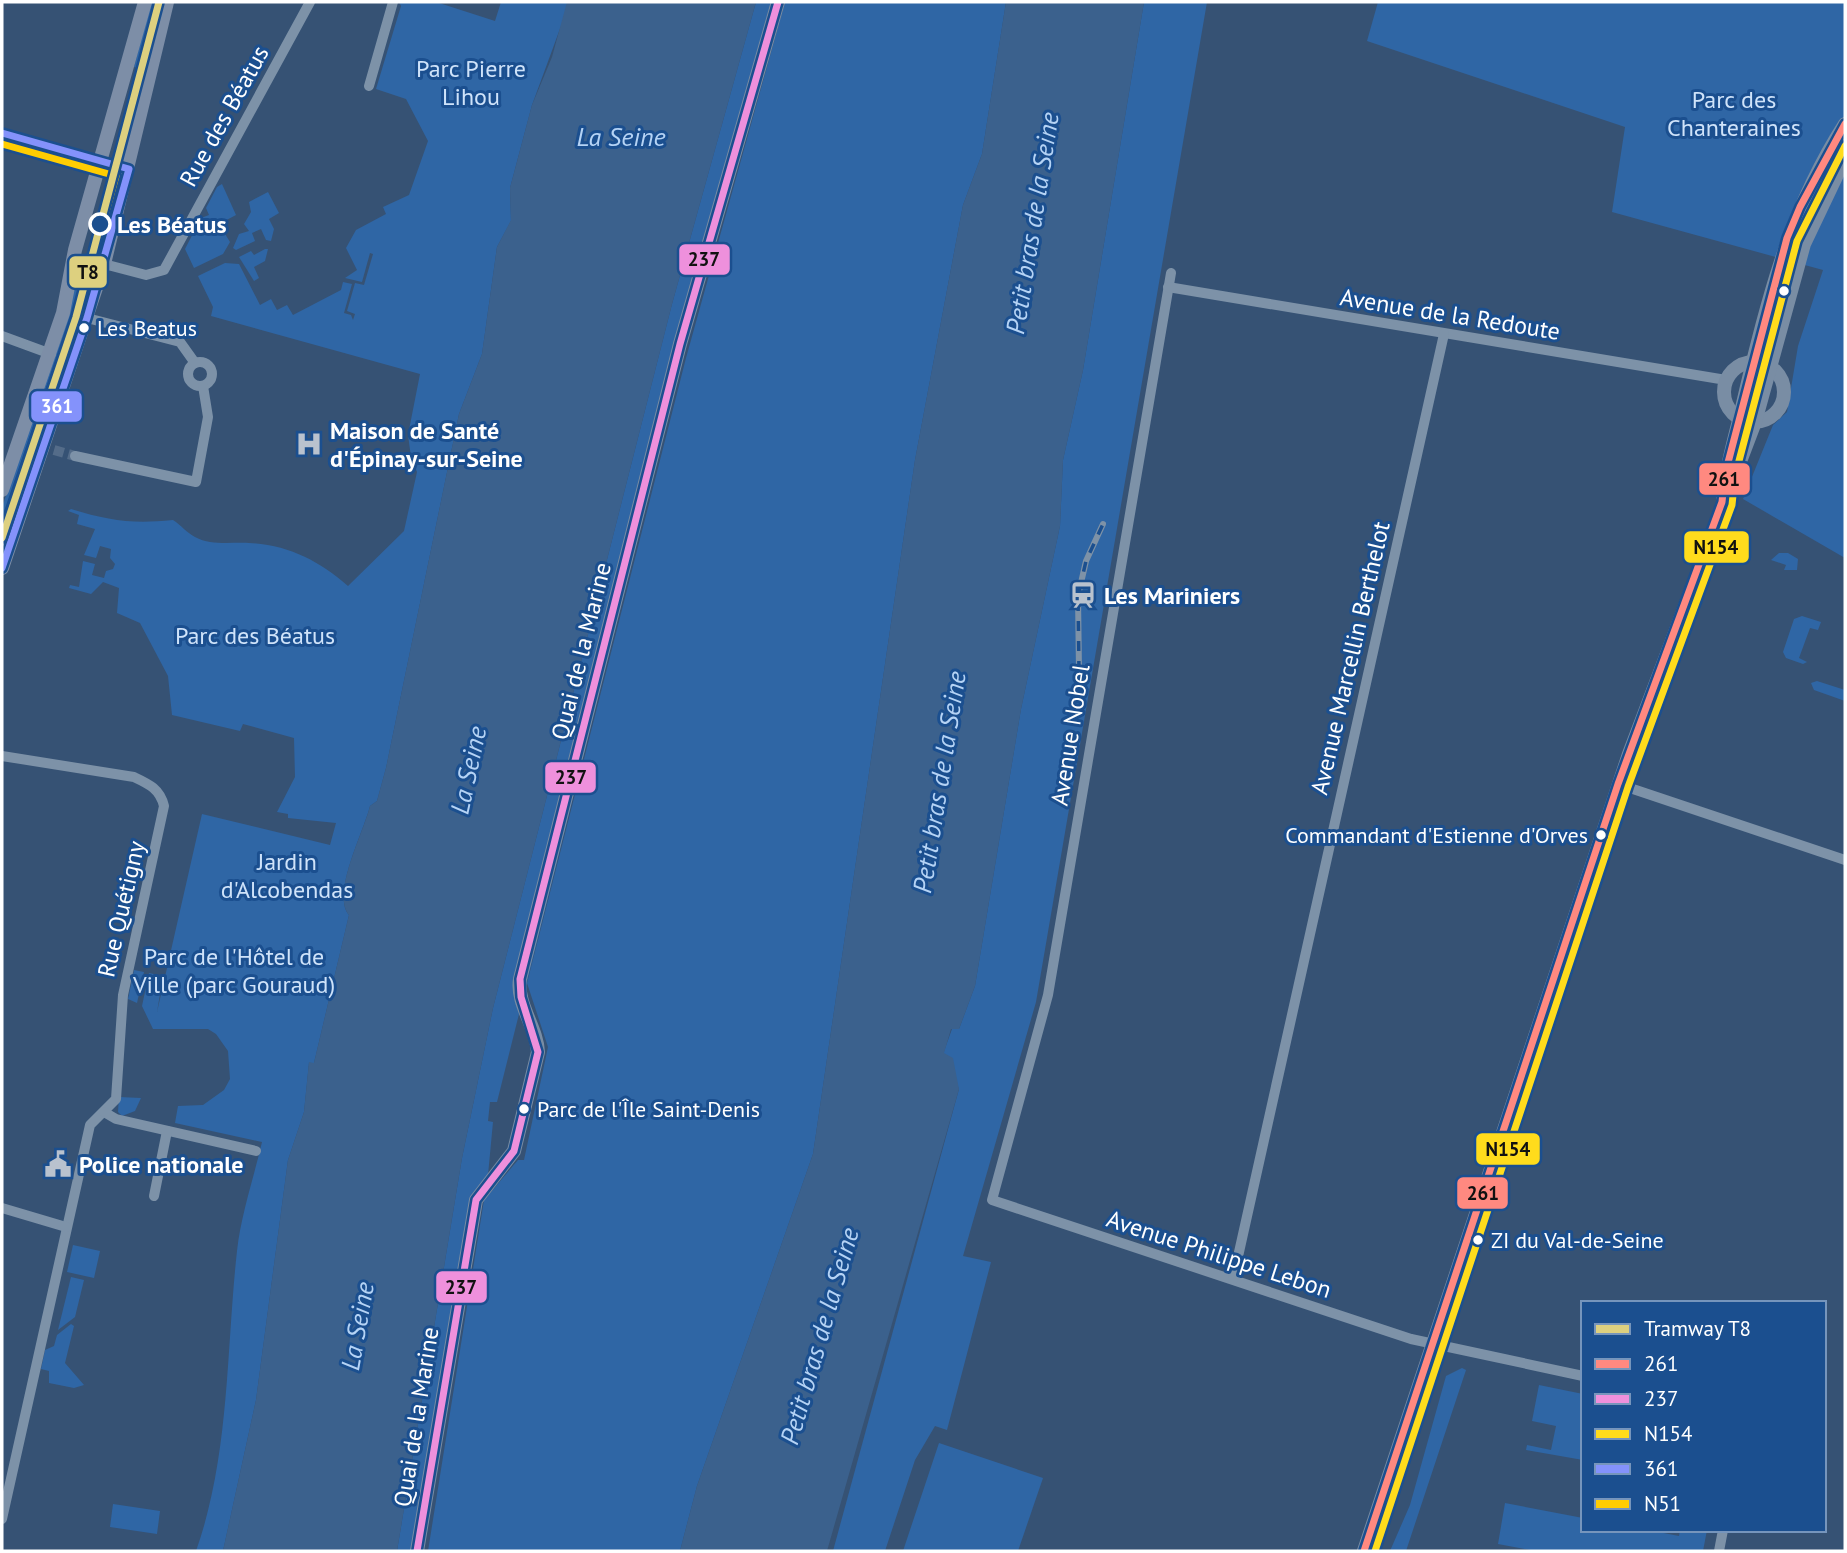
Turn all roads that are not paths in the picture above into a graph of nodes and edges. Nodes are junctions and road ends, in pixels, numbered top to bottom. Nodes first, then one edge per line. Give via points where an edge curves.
1 (145, 2) edge
2 (167, 2) edge
3 (310, 2) edge
4 (393, 2) edge
5 (778, 2) edge
6 (369, 86) dead end
7 (1845, 124) edge
8 (2, 134) edge
9 (1845, 158) edge
10 (100, 159) junction
11 (129, 169) junction
12 (104, 264) junction
13 (1171, 272) dead end
14 (1168, 287) junction
15 (87, 318) junction
16 (1444, 334) junction
17 (2, 336) edge
18 (51, 354) junction
19 (1753, 361) junction
20 (195, 363) junction
21 (1769, 365) junction
22 (1726, 380) junction
23 (203, 386) junction
24 (1740, 419) junction
25 (1755, 422) junction
26 (75, 456) tunnel mouth
27 (2, 490) edge
28 (1722, 502) junction
29 (2, 568) edge
30 (2, 756) edge
31 (1618, 784) junction
32 (1845, 860) edge
33 (104, 1112) junction
34 (167, 1131) junction
35 (256, 1151) dead end
36 (154, 1196) dead end
37 (992, 1200) joint
38 (2, 1208) edge
39 (66, 1227) junction
40 (1233, 1279) junction
41 (1433, 1345) junction
42 (1581, 1376) edge
43 (4, 1501) edge
44 (2, 1518) edge
45 (1723, 1532) edge
46 (417, 1551) edge
47 (1364, 1551) edge
48 (1719, 1551) edge

1 - 10 main road
2 - 11 main road
3 - 12 street, Rue des Béatus via 164,270 146,275
4 - 6 street
5 - 46 main road, Quai de la Marine via 680,344 520,978 520,993 538,1052 514,1151 475,1200
7 - 19 main road via 1787,238
8 - 10 street
9 - 21 main road via 1804,244
10 - 11 street
10 - 18 main road
11 - 12 main road
12 - 15 main road
13 - 14 street, Avenue Nobel
14 - 16 street, Avenue de la Redoute
14 - 37 street, Avenue Nobel via 1048,995
15 - 20 street via 180,342
15 - 29 main road via 48,448
16 - 22 street, Avenue de la Redoute
16 - 40 street, Avenue Marcellin Berthelot
17 - 18 street
18 - 27 main road
19 - 21 main road
19 - 22 main road via 1740,365
19 - 24 main road
20 - 23 street via 188,372 189,380
20 - 23 street via 205,363 212,371 210,382
21 - 25 main road
21 - 25 main road via 1782,380 1784,396 1776,413
22 - 24 main road via 1727,405
23 - 26 street via 208,416 196,482
24 - 25 main road
24 - 28 main road
25 - 28 main road via 1736,479
28 - 31 main road
30 - 33 street, Rue Quétigny via 134,777 162,796 164,811 123,995 116,1099
31 - 32 street
31 - 41 main road
33 - 34 street
33 - 39 street, Rue Quétigny via 90,1125
34 - 35 street
34 - 36 street
37 - 40 street, Avenue Philippe Lebon
38 - 39 street
39 - 43 street, Rue Quétigny
40 - 41 street, Avenue Philippe Lebon
41 - 42 street, Avenue Philippe Lebon
41 - 47 main road
43 - 44 street, Rue Quétigny
45 - 48 street

